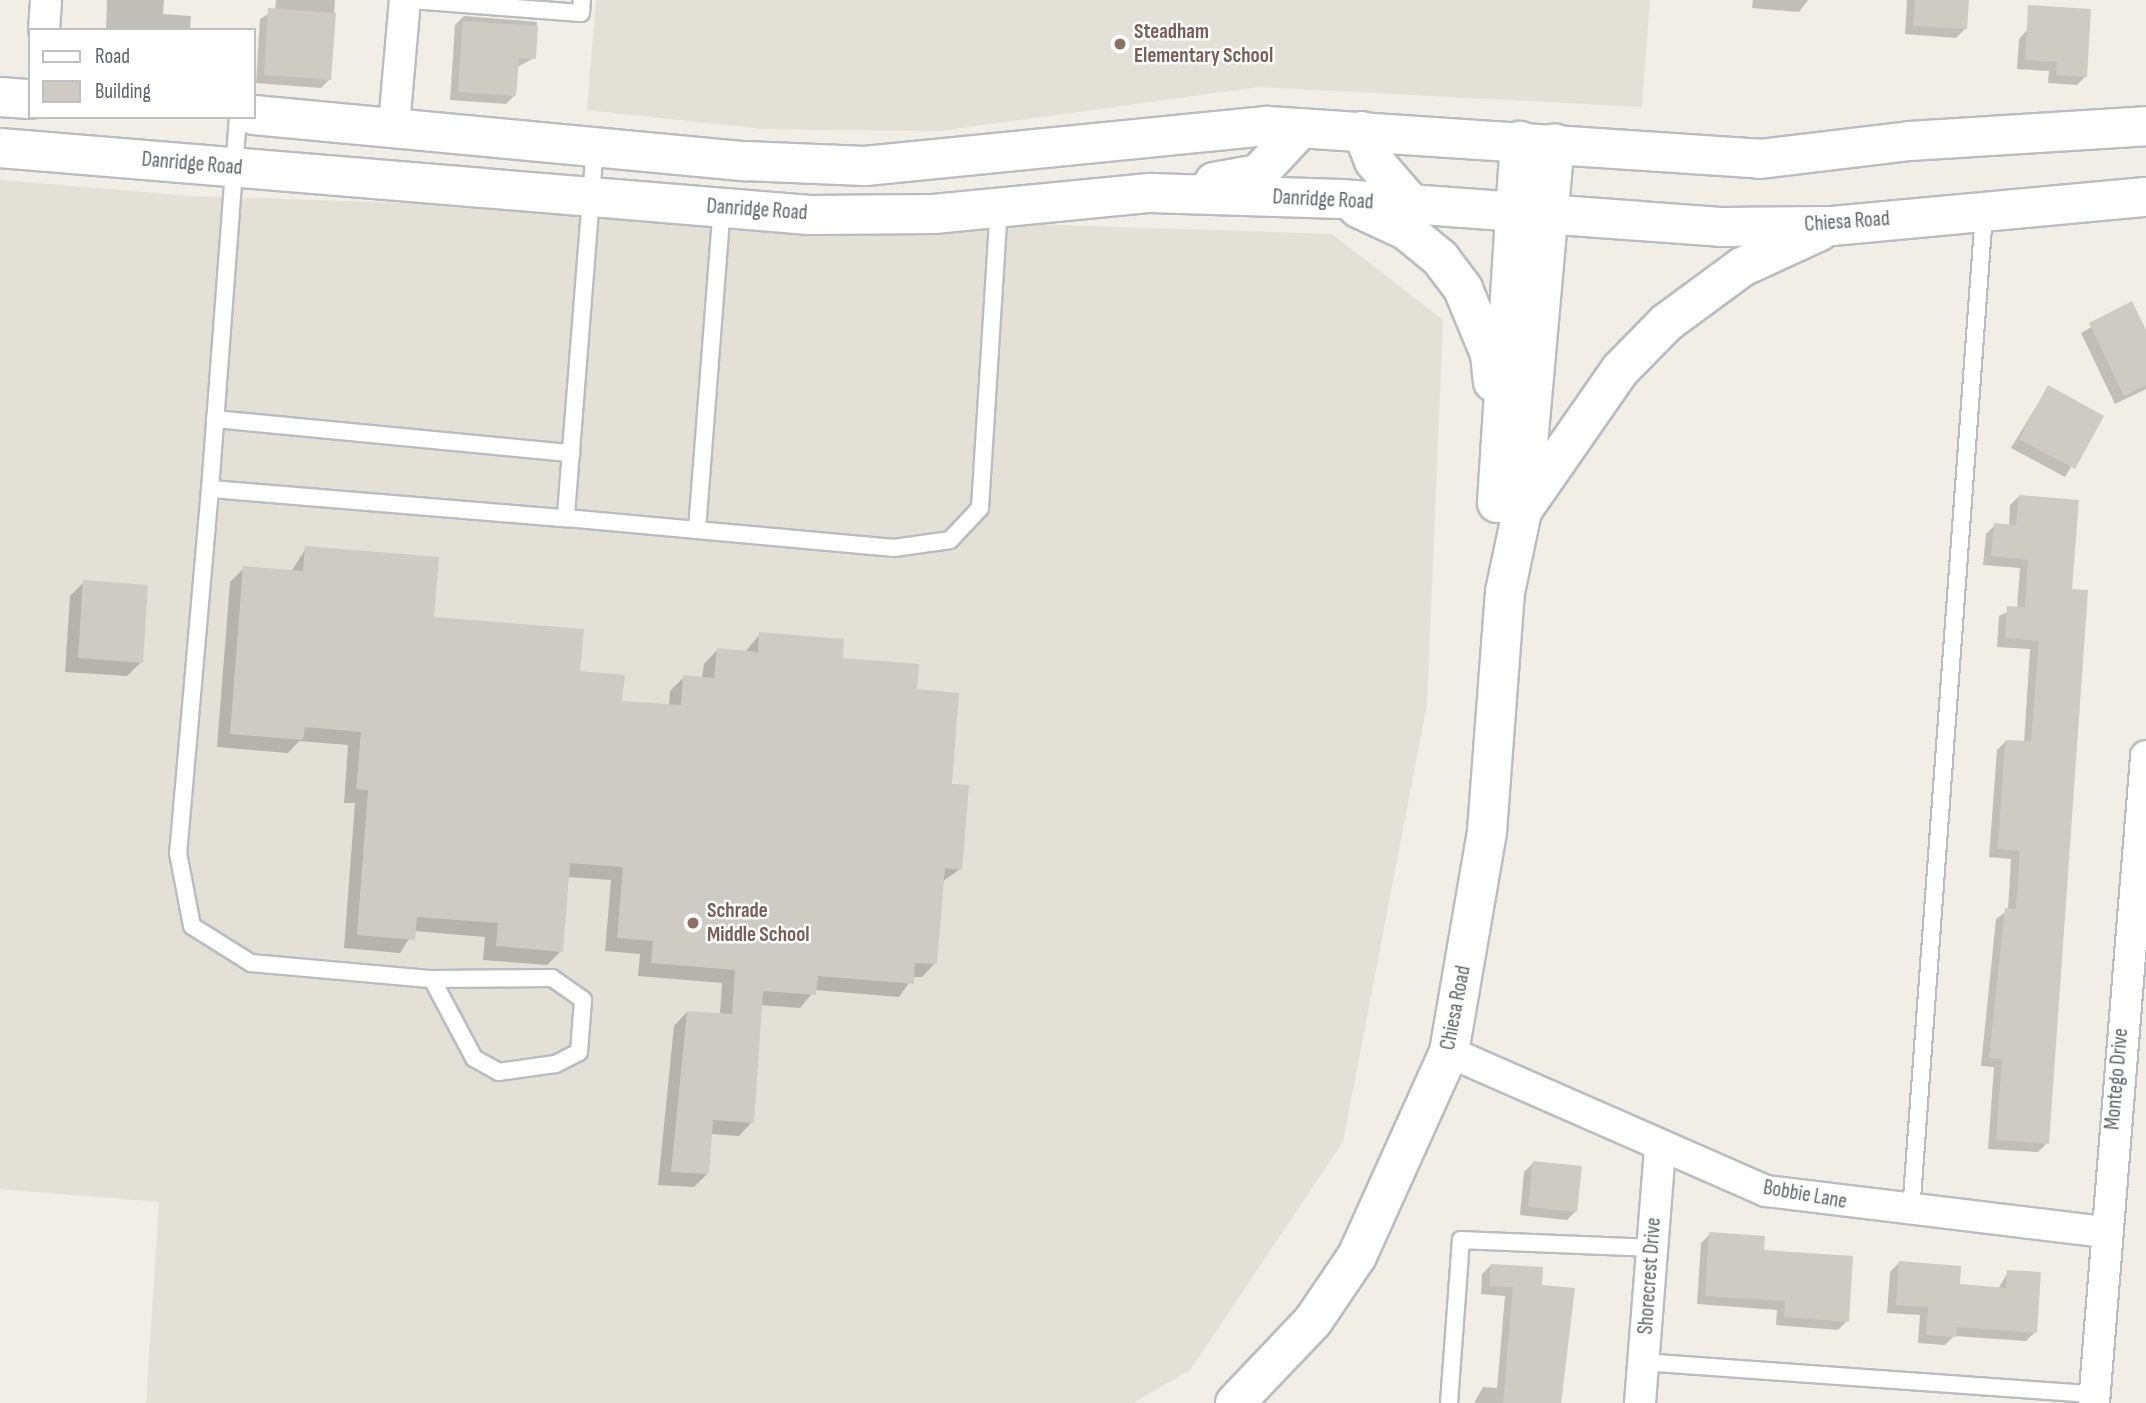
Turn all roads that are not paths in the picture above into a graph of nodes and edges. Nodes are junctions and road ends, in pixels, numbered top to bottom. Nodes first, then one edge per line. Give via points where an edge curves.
1 (46, 0) edge
2 (405, 0) edge
3 (411, 0) edge
4 (582, 0) edge
5 (44, 28) edge
6 (0, 97) edge
7 (28, 99) edge
8 (256, 115) edge
9 (238, 119) edge
10 (394, 125) junction
11 (2146, 126) edge
12 (1301, 128) junction
13 (1362, 131) junction
14 (1538, 142) junction
15 (595, 146) junction
16 (0, 148) edge
17 (236, 167) junction
18 (1150, 193) junction
19 (2146, 197) edge
20 (592, 198) junction
21 (1340, 199) junction
22 (1412, 205) junction
23 (722, 208) junction
24 (1984, 208) junction
25 (999, 209) junction
26 (1532, 213) junction
27 (1832, 226) junction
28 (215, 419) junction
29 (1500, 452) junction
30 (571, 453) junction
31 (210, 489) junction
32 (1522, 511) junction
33 (566, 518) junction
34 (697, 530) junction
35 (1505, 592) junction
36 (2146, 756) edge
37 (432, 979) junction
38 (1449, 1052) junction
39 (1660, 1150) junction
40 (1911, 1212) junction
41 (2103, 1232) junction
42 (1652, 1248) junction
43 (1643, 1362) junction
44 (2094, 1398) edge
45 (1235, 1403) edge
46 (1450, 1403) edge
47 (1640, 1403) edge

1 - 5 street
2 - 10 street
3 - 4 lane via 581,13
6 - 7 main road
8 - 10 main road
9 - 17 lane
10 - 15 main road
11 - 14 main road via 1910,141 1759,159
12 - 13 main road
12 - 15 main road via 865,166
12 - 18 main road via 1258,174
13 - 14 main road
13 - 22 main road via 1374,161
14 - 26 main road, Chiesa Road
15 - 20 lane
16 - 17 main road, Danridge Road
17 - 20 main road, Danridge Road
17 - 28 lane
18 - 21 main road, Danridge Road
18 - 25 main road, Danridge Road
19 - 24 main road, Chiesa Road
20 - 23 main road, Danridge Road
20 - 30 lane
21 - 22 main road, Danridge Road
21 - 29 main road via 1406,232 1440,258 1463,289 1490,354
22 - 26 main road, Danridge Road
23 - 25 main road, Danridge Road via 809,215
23 - 34 lane
24 - 27 main road, Chiesa Road
24 - 40 lane
25 - 34 lane via 980,508 950,540 894,548
26 - 27 main road, Chiesa Road via 1720,227
26 - 29 main road, Chiesa Road
26 - 32 main road, Chiesa Road
27 - 32 main road via 1742,267 1666,323 1620,370
28 - 30 lane
28 - 31 lane
29 - 35 main road, Chiesa Road via 1496,509
30 - 33 lane
31 - 33 lane
31 - 37 lane via 178,853 192,926 251,963
32 - 35 main road, Chiesa Road
33 - 34 lane
35 - 38 main road, Chiesa Road via 1487,831
36 - 41 street, Montego Drive
37 - 37 lane via 474,1058 499,1072 555,1064 579,1052 583,1000 552,978
38 - 39 street, Bobbie Lane
38 - 45 main road, Chiesa Road via 1357,1256 1313,1321
39 - 40 street, Bobbie Lane via 1766,1191
39 - 42 street, Shorecrest Drive
40 - 41 street, Bobbie Lane
41 - 44 street, Montego Drive
42 - 43 street, Shorecrest Drive
42 - 46 lane via 1461,1240
43 - 44 lane
43 - 47 street, Shorecrest Drive

